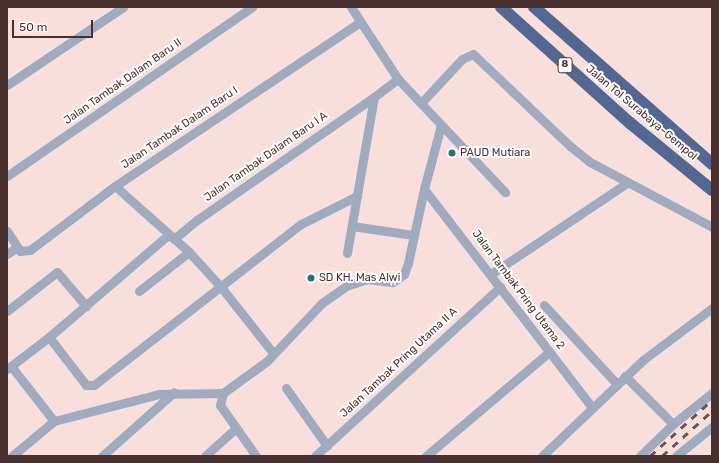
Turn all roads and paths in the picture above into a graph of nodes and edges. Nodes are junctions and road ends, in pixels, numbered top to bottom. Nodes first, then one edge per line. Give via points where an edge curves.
1 (123, 7) edge
2 (252, 7) edge
3 (351, 7) edge
4 (501, 7) edge
5 (534, 7) edge
6 (360, 22) junction
7 (398, 79) junction
8 (7, 85) edge
9 (374, 97) junction
10 (421, 104) junction
11 (441, 125) junction
12 (712, 164) edge
13 (7, 176) edge
14 (627, 183) junction
15 (115, 186) junction
16 (424, 189) junction
17 (712, 190) edge
18 (505, 192) dead end
19 (357, 196) junction
20 (352, 226) junction
21 (712, 227) edge
22 (7, 231) edge
23 (413, 235) junction
24 (171, 237) junction
25 (17, 247) junction
26 (189, 252) junction
27 (347, 253) dead end
28 (7, 254) edge
29 (491, 274) junction
30 (221, 287) junction
31 (500, 287) junction
32 (139, 290) dead end
33 (544, 305) dead end
34 (86, 306) junction
35 (712, 308) edge
36 (7, 311) edge
37 (49, 337) junction
38 (550, 352) junction
39 (274, 354) junction
40 (9, 368) edge
41 (625, 376) junction
42 (616, 384) junction
43 (286, 388) dead end
44 (174, 392) junction
45 (223, 393) junction
46 (712, 393) edge
47 (592, 407) junction
48 (54, 421) junction
49 (673, 424) junction
50 (712, 426) edge
51 (236, 428) junction
52 (327, 446) junction
53 (12, 456) edge
54 (102, 456) edge
55 (205, 456) edge
56 (256, 456) edge
57 (315, 456) edge
58 (426, 456) edge
59 (542, 456) edge
60 (640, 456) edge
61 (676, 456) edge

1 - 8 street
2 - 13 street, Jalan Tambak Dalam Baru II
3 - 6 street
4 - 17 highway, Jalan Tol Surabaya–Gempol / 8 via 630,123
5 - 12 highway, Jalan Tol Surabaya–Gempol / 8
6 - 7 street
6 - 15 street, Jalan Tambak Dalam Baru I
7 - 9 street, Jalan Tambak Dalam Baru I A
7 - 10 street
9 - 19 street
9 - 24 street, Jalan Tambak Dalam Baru I A
10 - 11 street
10 - 14 street via 462,59 473,54 570,146 590,162
11 - 16 street
11 - 18 street
14 - 21 street
14 - 29 street
15 - 24 street
15 - 25 street, Jalan Tambak Dalam Baru I via 30,250 26,252
16 - 23 street
16 - 29 street, Jalan Tambak Pring Utama 2
19 - 20 street
19 - 30 street via 301,224
20 - 23 street
20 - 27 street
22 - 25 street
23 - 39 street via 408,263 399,280 394,282 367,279 346,286 322,303
24 - 26 street
24 - 34 street, Jalan Tambak Dalam Baru I A
25 - 28 street
26 - 30 street
26 - 32 street
29 - 31 street, Jalan Tambak Pring Utama 2
30 - 37 street via 91,386 86,385
30 - 39 street
31 - 38 street, Jalan Tambak Pring Utama 2
31 - 52 street, Jalan Tambak Pring Utama II A
33 - 42 street
34 - 36 street via 57,272
34 - 37 street, Jalan Tambak Dalam Baru I A
35 - 41 street
37 - 40 street, Jalan Tambak Dalam Baru I A
38 - 47 street, Jalan Tambak Pring Utama 2
38 - 58 street
39 - 45 street via 259,368
40 - 48 street
41 - 42 street
41 - 49 street
42 - 47 street
43 - 52 street
44 - 45 street
44 - 48 street
44 - 54 street
45 - 51 street via 220,405
46 - 49 street
47 - 59 street
48 - 53 street
49 - 60 street
50 - 61 street
51 - 55 street
51 - 56 street
52 - 57 street, Jalan Tambak Pring Utama II A

